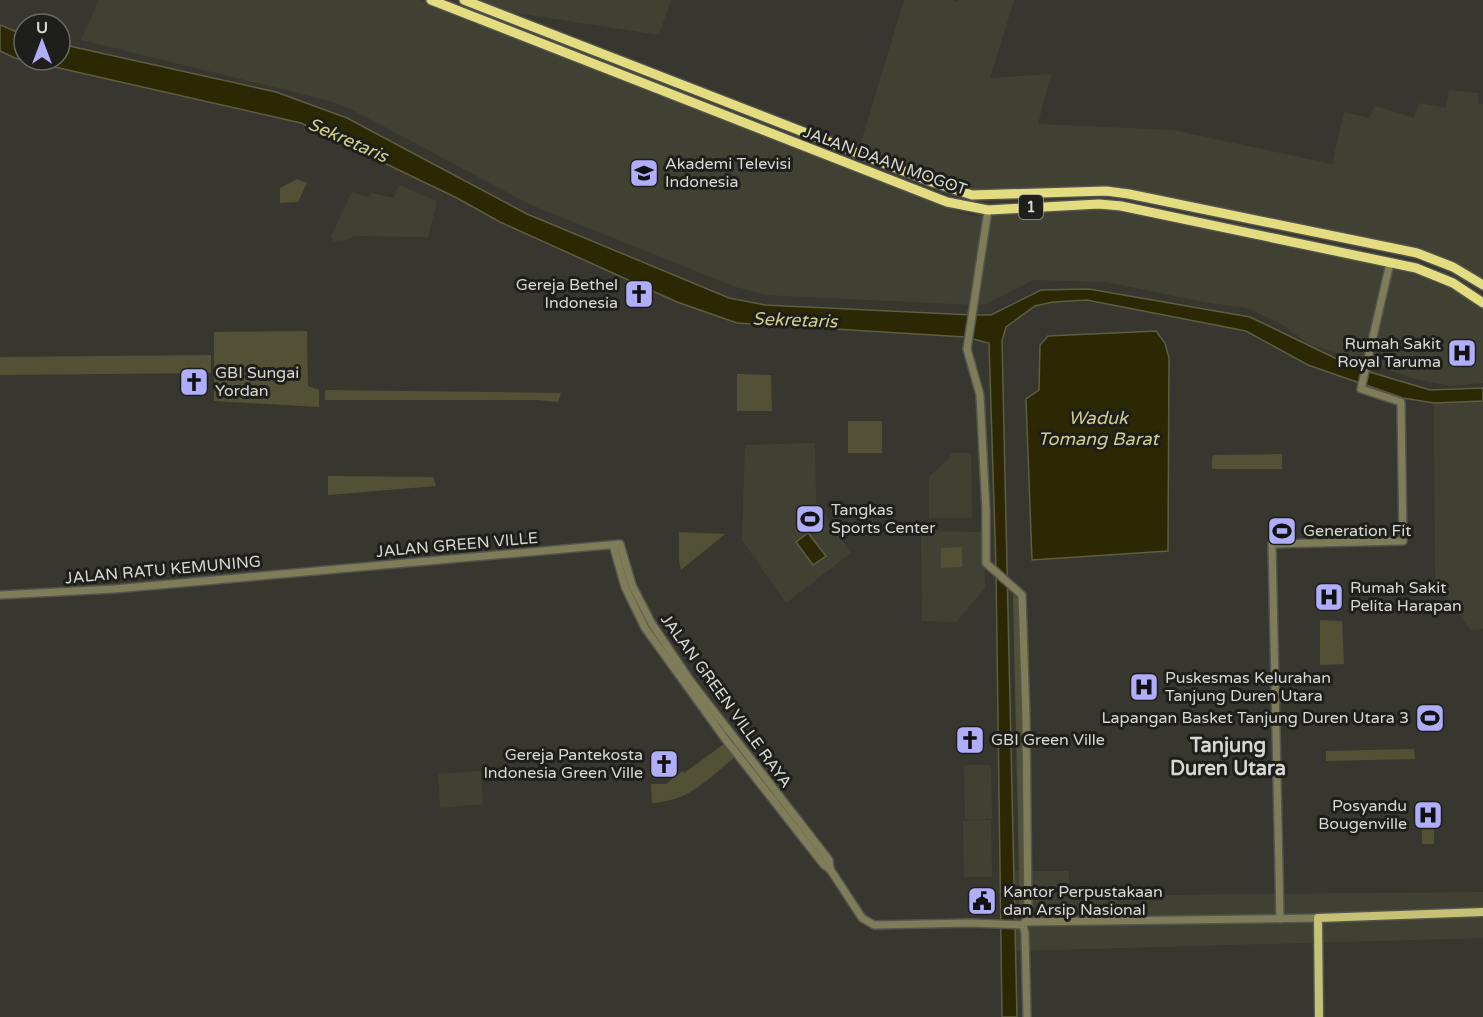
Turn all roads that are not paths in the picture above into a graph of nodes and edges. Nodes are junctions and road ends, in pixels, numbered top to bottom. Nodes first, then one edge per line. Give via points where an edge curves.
1 (431, 0) edge
2 (464, 0) edge
3 (797, 130) junction
4 (808, 135) junction
5 (792, 142) junction
6 (802, 146) junction
7 (988, 210) junction
8 (1262, 222) junction
9 (1281, 226) junction
10 (1259, 236) junction
11 (1278, 240) junction
12 (1390, 263) junction
13 (1483, 285) edge
14 (1483, 303) edge
15 (617, 545) joint
16 (303, 571) joint
17 (0, 595) edge
18 (1483, 912) edge
19 (1423, 915) junction
20 (1483, 917) edge
21 (1318, 918) junction
22 (1280, 919) junction
23 (1030, 922) junction
24 (1020, 923) junction
25 (1025, 933) junction
26 (1028, 1017) edge
27 (1319, 1017) edge

1 - 5 highway, JALAN DAAN MOGOT / 1
2 - 3 highway, JALAN DAAN MOGOT / 1
3 - 4 highway, JALAN DAAN MOGOT / 1
3 - 5 highway
4 - 6 highway
4 - 8 highway, JALAN DAAN MOGOT / 1 via 972,195 1106,191
5 - 6 highway, JALAN DAAN MOGOT / 1
6 - 7 highway, JALAN DAAN MOGOT / 1 via 947,202
7 - 10 highway, JALAN DAAN MOGOT / 1 via 1114,205
7 - 23 street via 967,346 980,395 986,563 1021,594
8 - 9 highway, JALAN DAAN MOGOT / 1
8 - 10 highway
9 - 11 highway
9 - 13 highway, JALAN DAAN MOGOT / 1 via 1423,254
10 - 11 highway, JALAN DAAN MOGOT / 1
11 - 12 highway, JALAN DAAN MOGOT / 1
12 - 14 highway, JALAN DAAN MOGOT / 1 via 1442,278
12 - 22 street via 1361,389 1401,402 1403,541 1272,544
15 - 16 street, JALAN GREEN VILLE
15 - 24 street, JALAN GREEN VILLE RAYA via 625,587 645,628 726,740 830,869 862,918 874,925
16 - 17 street, JALAN RATU KEMUNING
18 - 19 main road
19 - 20 main road
19 - 21 main road
21 - 22 street
21 - 27 main road
22 - 23 street
23 - 24 street
23 - 25 street
24 - 25 street
25 - 26 street

